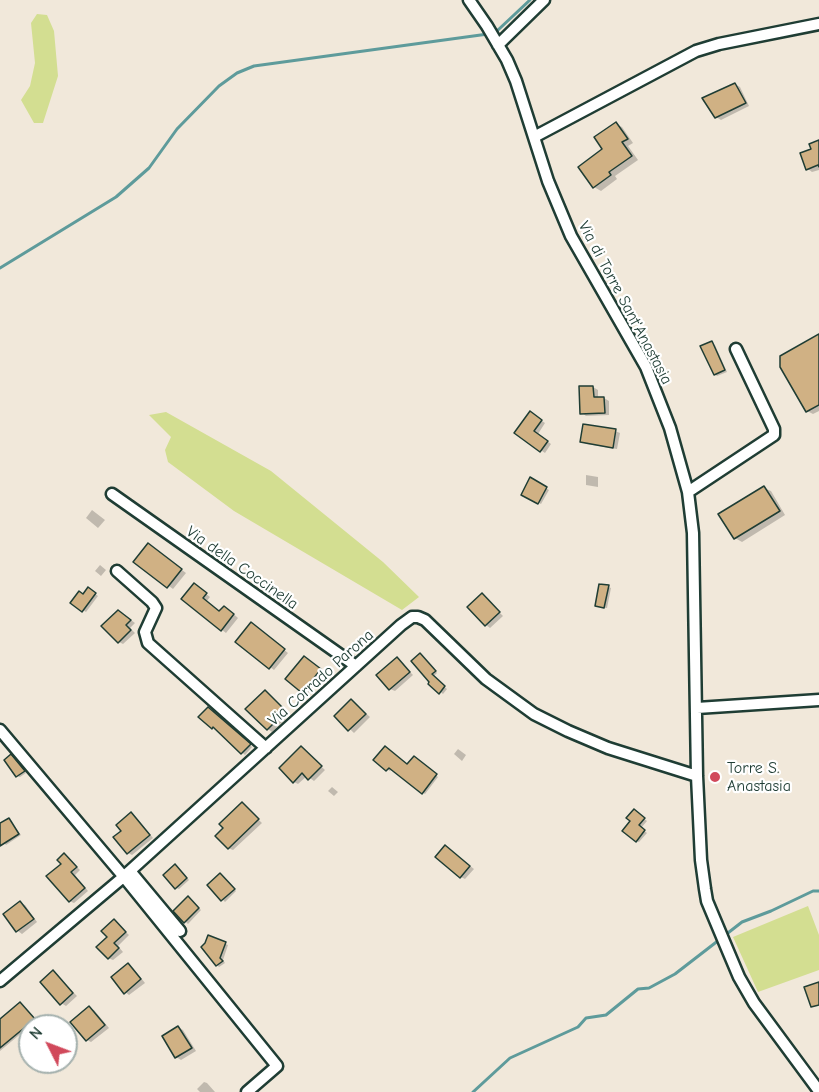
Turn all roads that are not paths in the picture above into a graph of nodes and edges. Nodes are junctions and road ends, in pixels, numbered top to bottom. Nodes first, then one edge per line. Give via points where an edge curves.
1 (469, 0) edge
2 (544, 0) edge
3 (819, 24) edge
4 (497, 43) junction
5 (534, 137) junction
6 (736, 349) dead end
7 (688, 492) junction
8 (112, 494) dead end
9 (117, 571) dead end
10 (356, 666) junction
11 (819, 700) edge
12 (697, 708) junction
13 (0, 730) edge
14 (266, 748) junction
15 (697, 776) junction
16 (127, 874) junction
17 (180, 931) dead end
18 (0, 981) edge
19 (819, 1091) edge
20 (247, 1092) edge

1 - 4 street, Via di Torre Sant'Anastasia
2 - 4 street
3 - 5 street via 696,51
4 - 5 street, Via di Torre Sant'Anastasia via 516,81
5 - 7 street, Via di Torre Sant'Anastasia via 571,236 646,367 670,428
6 - 7 street via 774,435
7 - 12 street, Via di Torre Sant'Anastasia via 695,558
8 - 10 street, Via della Coccinella
9 - 14 street via 156,608 145,633 148,643
10 - 14 street, Via Corrado Parona
10 - 15 street, Via Corrado Parona via 405,622 418,616 497,688 534,714 608,748
11 - 12 street
12 - 15 street, Via di Torre Sant'Anastasia
13 - 16 street
14 - 16 street, Via Corrado Parona
15 - 19 street, Via di Torre Sant'Anastasia via 707,901 754,1003
16 - 17 street
16 - 18 street, Via Corrado Parona
16 - 20 street via 277,1066

